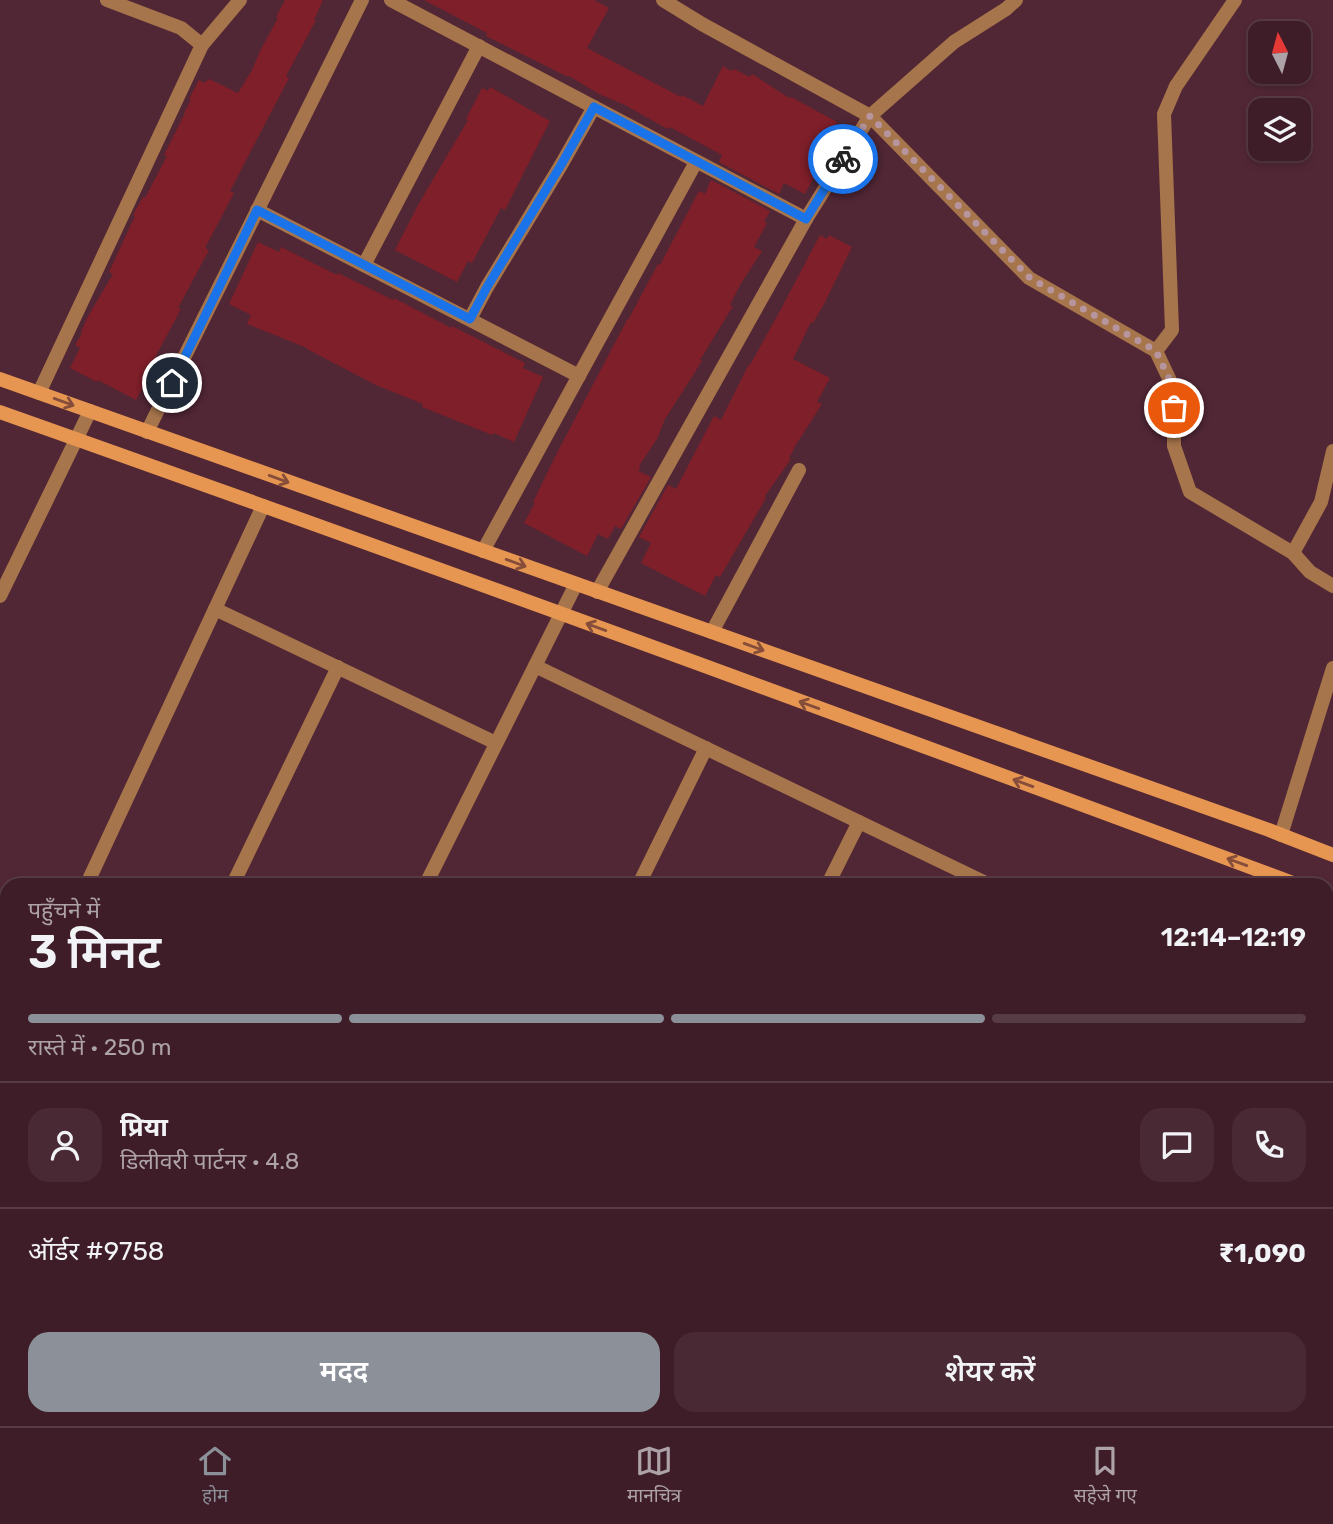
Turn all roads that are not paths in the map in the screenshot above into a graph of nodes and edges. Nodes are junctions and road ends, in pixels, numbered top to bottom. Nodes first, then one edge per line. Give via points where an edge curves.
1 (107, 0) edge
2 (240, 0) edge
3 (362, 0) edge
4 (391, 0) edge
5 (663, 0) edge
6 (1016, 0) edge
7 (1235, 0) edge
8 (202, 46) junction
9 (479, 46) junction
10 (594, 107) junction
11 (870, 116) junction
12 (696, 162) junction
13 (257, 210) junction
14 (806, 219) junction
15 (364, 265) junction
16 (470, 319) junction
17 (1156, 351) junction
18 (579, 376) junction
19 (0, 379) edge
20 (40, 394) junction
21 (90, 411) junction
22 (0, 412) edge
23 (147, 432) junction
24 (76, 439) junction
25 (1333, 451) edge
26 (799, 470) dead end
27 (263, 506) junction
28 (483, 551) junction
29 (1293, 553) junction
30 (576, 584) junction
31 (1333, 586) edge
32 (597, 592) junction
33 (0, 596) edge
34 (215, 609) junction
35 (560, 614) junction
36 (712, 632) junction
37 (535, 666) junction
38 (338, 667) junction
39 (1333, 668) edge
40 (496, 743) junction
41 (706, 748) junction
42 (859, 822) junction
43 (1281, 835) junction
44 (1333, 855) edge
45 (90, 878) edge
46 (236, 878) edge
47 (432, 878) edge
48 (642, 878) edge
49 (831, 878) edge
50 (975, 878) edge
51 (1279, 878) edge

1 - 8 street via 181,28
2 - 8 street
3 - 13 street
4 - 9 street
5 - 11 street
6 - 11 street via 954,42
7 - 17 street via 1176,86 1164,114 1172,330
8 - 20 street
9 - 10 street
9 - 15 street
10 - 12 street
10 - 16 street
11 - 14 street
11 - 17 street via 1030,278
12 - 14 street
12 - 18 street
13 - 15 street
13 - 23 street
14 - 32 street
15 - 16 street
16 - 18 street
17 - 29 street via 1174,389 1174,446 1189,492
18 - 28 street
19 - 20 street
20 -> 21 street
21 - 23 street
21 - 24 street
22 - 24 street
23 -> 28 street
24 - 27 street
24 - 33 street
25 - 29 street via 1321,502
26 - 36 street
27 - 34 street
27 - 35 street
28 -> 30 street
29 - 31 street via 1310,572
30 - 32 street
30 - 35 street
32 - 36 street
34 - 38 street
34 - 45 street
35 - 37 street
51 -> 35 street
36 -> 43 street
37 - 40 street
37 - 41 street
38 - 40 street
38 - 46 street
39 - 43 street
40 - 47 street
41 - 42 street
41 - 48 street
42 - 49 street
42 - 50 street
43 - 44 street

